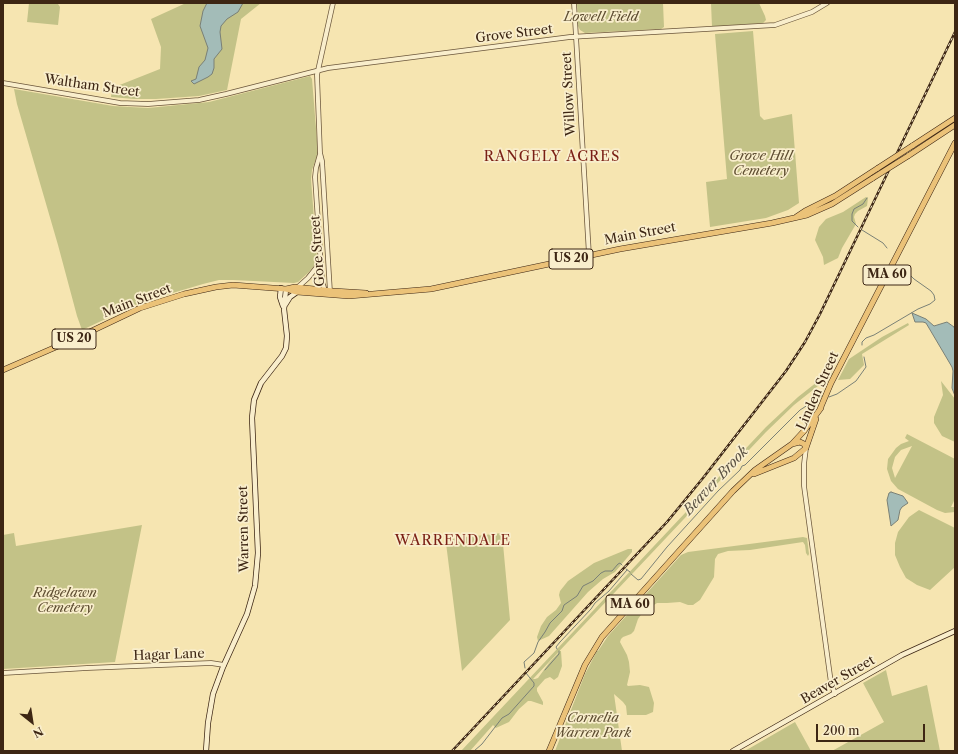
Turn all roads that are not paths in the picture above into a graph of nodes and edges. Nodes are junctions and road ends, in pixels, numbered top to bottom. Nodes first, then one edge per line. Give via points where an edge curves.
1 (333, 3) edge
2 (574, 3) edge
3 (827, 3) edge
4 (576, 37) junction
5 (317, 70) junction
6 (3, 83) edge
7 (226, 94) joint
8 (954, 122) edge
9 (955, 143) edge
10 (320, 153) junction
11 (796, 217) junction
12 (589, 255) junction
13 (320, 260) junction
14 (283, 288) junction
15 (297, 290) junction
16 (324, 290) junction
17 (330, 293) junction
18 (284, 309) junction
19 (3, 370) edge
20 (821, 408) junction
21 (792, 444) junction
22 (806, 448) junction
23 (793, 458) junction
24 (804, 464) junction
25 (744, 481) junction
26 (955, 631) edge
27 (224, 665) junction
28 (3, 673) edge
29 (835, 694) junction
30 (206, 751) edge
31 (549, 751) edge
32 (733, 751) edge

1 - 5 street, Gore Street
2 - 4 street, Willow Street
3 - 4 street, Grove Street via 812,12 775,26
4 - 5 street, Grove Street
4 - 12 street, Willow Street
5 - 7 street, Grove Street
5 - 10 street, Gore Street
6 - 7 street, Waltham Street via 127,103 194,100
8 - 11 main road, Main Street / US 20, bridge via 835,196
8 - 11 main road, Main Street / US 20, bridge via 908,156 826,207
9 - 20 main road, Linden Street / MA 60 via 831,383
10 - 13 street, Gore Street via 315,174
10 - 17 street, Gore Street
11 - 12 main road, Main Street / US 20
12 - 17 main road, Main Street / US 20 via 431,289 371,294
13 - 15 street via 317,268
13 - 16 street, Gore Street
14 - 15 main road, Main Street / US 20
14 - 18 main road, Warren Street
14 - 19 main road, Main Street / US 20 via 226,285 184,294 134,311
15 - 16 main road, Main Street / US 20
15 - 17 main road, Main Street / US 20
15 - 18 main road via 289,298
16 - 17 main road, Main Street / US 20
18 - 27 main road, Warren Street via 286,348 261,383 254,400 252,418 258,554 255,586 247,614
20 - 21 main road, MA 60
20 - 22 main road, Linden Street / MA 60
21 - 22 main road via 800,442
21 - 25 main road, MA 60
22 - 23 main road, MA 60
22 - 24 street, Linden Street
23 - 24 street
23 - 25 main road, MA 60 via 763,469
24 - 29 street, Linden Street via 804,492 831,683
25 - 31 main road, MA 60 via 600,640 585,665
26 - 29 main road, Beaver Street via 902,655
27 - 28 street, Hagar Lane via 211,663
27 - 30 main road, Warren Street via 210,706
29 - 32 main road, Beaver Street

